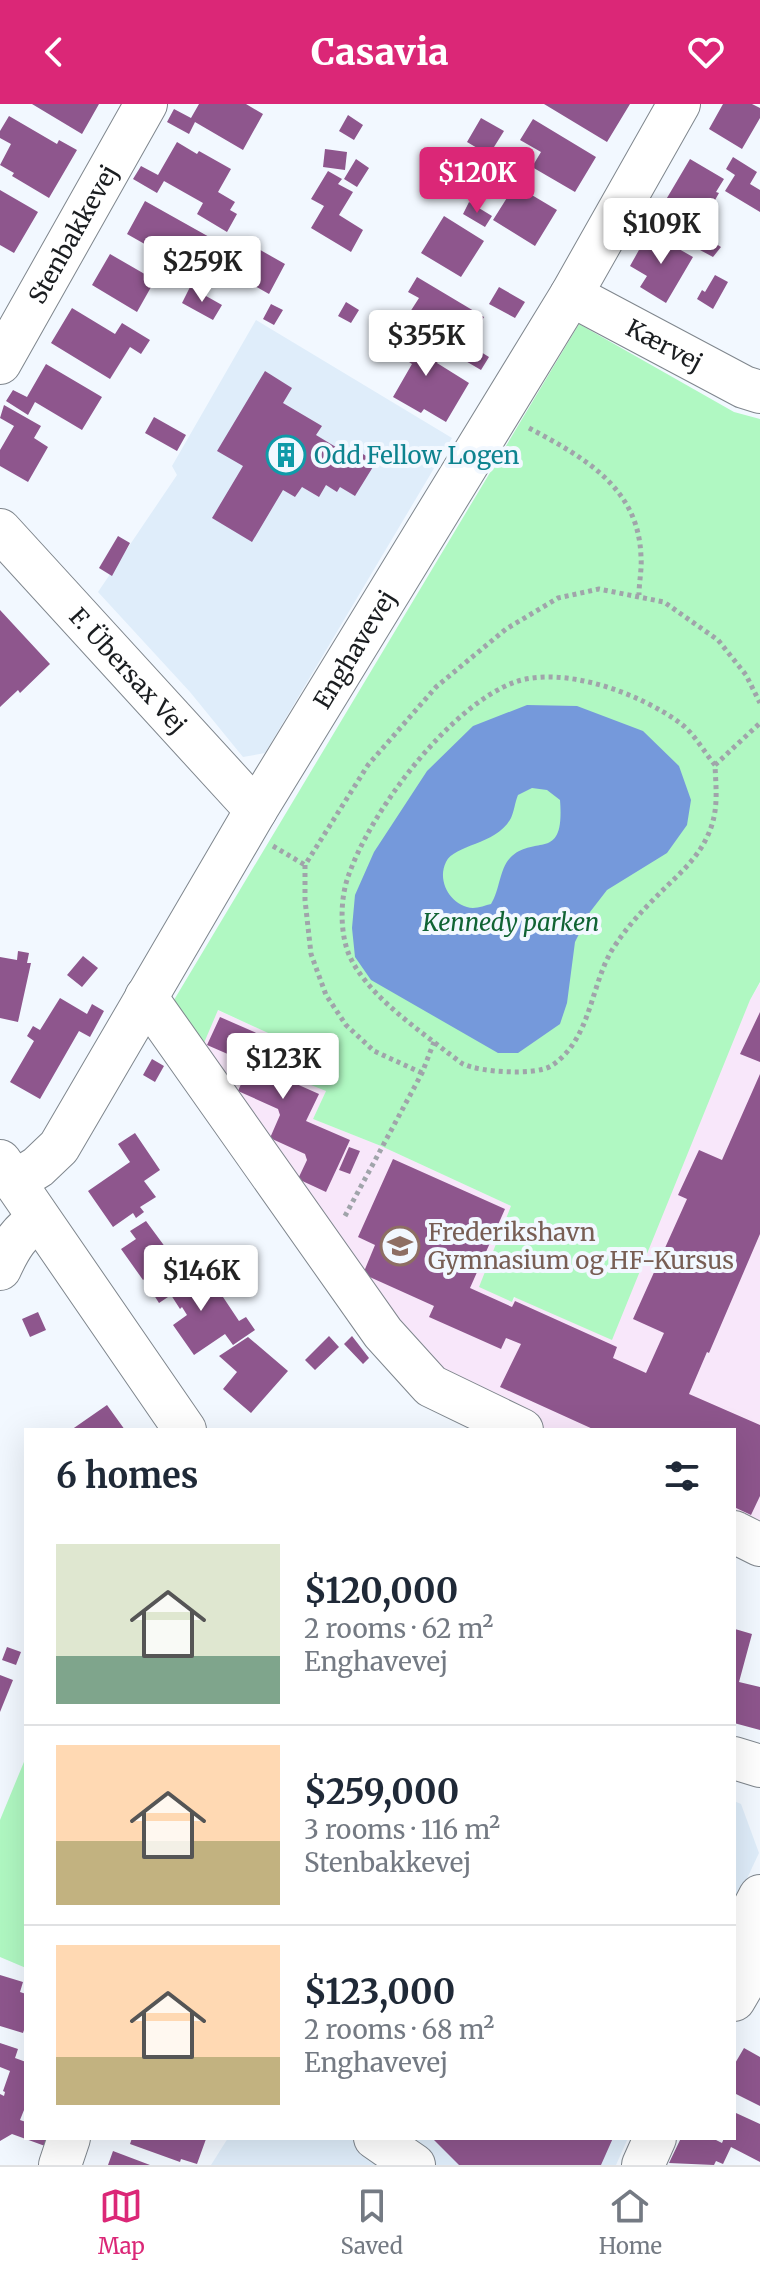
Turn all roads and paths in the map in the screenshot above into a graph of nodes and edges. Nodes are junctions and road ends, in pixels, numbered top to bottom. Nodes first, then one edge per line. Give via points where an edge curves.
1 (146, 104) edge
2 (679, 104) edge
3 (571, 295) junction
4 (0, 363) edge
5 (760, 392) edge
6 (500, 412) junction
7 (0, 530) edge
8 (639, 595) junction
9 (760, 703) edge
10 (760, 723) edge
11 (715, 765) junction
12 (262, 827) junction
13 (305, 865) junction
14 (146, 997) junction
15 (434, 1042) junction
16 (422, 1073) junction
17 (7, 1171) edge
18 (358, 1192) dead end
19 (39, 1219) junction
20 (0, 1269) edge
21 (184, 1428) edge
22 (518, 1428) edge
23 (736, 1533) edge
24 (760, 1545) edge
25 (736, 1759) edge
26 (760, 1766) edge
27 (760, 1896) edge
28 (736, 1942) edge
29 (760, 1956) edge
30 (736, 1997) edge
31 (68, 2140) edge
32 (378, 2140) edge
33 (654, 2140) edge
34 (60, 2165) edge
35 (414, 2165) edge
36 (643, 2165) edge

1 - 4 street, Stenbakkevej
2 - 3 street, Enghavevej
3 - 5 street, Kærvej
3 - 6 street, Enghavevej
6 - 8 path via 581,455 618,488 642,556
6 - 12 street, Enghavevej
7 - 12 street, F. Übersax Vej
8 - 9 path via 664,602 718,640
8 - 13 path via 599,589 558,598 506,629 436,687 368,765
10 - 11 path
11 - 15 path via 717,810 708,837 693,861 633,920 610,953 573,1043 550,1067 515,1073 463,1064
11 - 15 path via 682,724 637,699 599,684 549,676 515,682 475,705 432,742 373,822 346,882 342,918 349,954 364,983
12 - 13 path
12 - 14 street, Enghavevej
13 - 16 path via 311,954 326,995 346,1025 374,1051
14 - 17 street, Enghavevej via 59,1147 38,1167
14 - 22 street via 383,1333 431,1386
15 - 16 path
16 - 18 path
17 - 19 street
19 - 20 street via 23,1230
19 - 21 street
23 - 24 street
25 - 26 street
27 - 28 street
29 - 30 street
31 - 34 street
32 - 35 street
33 - 36 street

